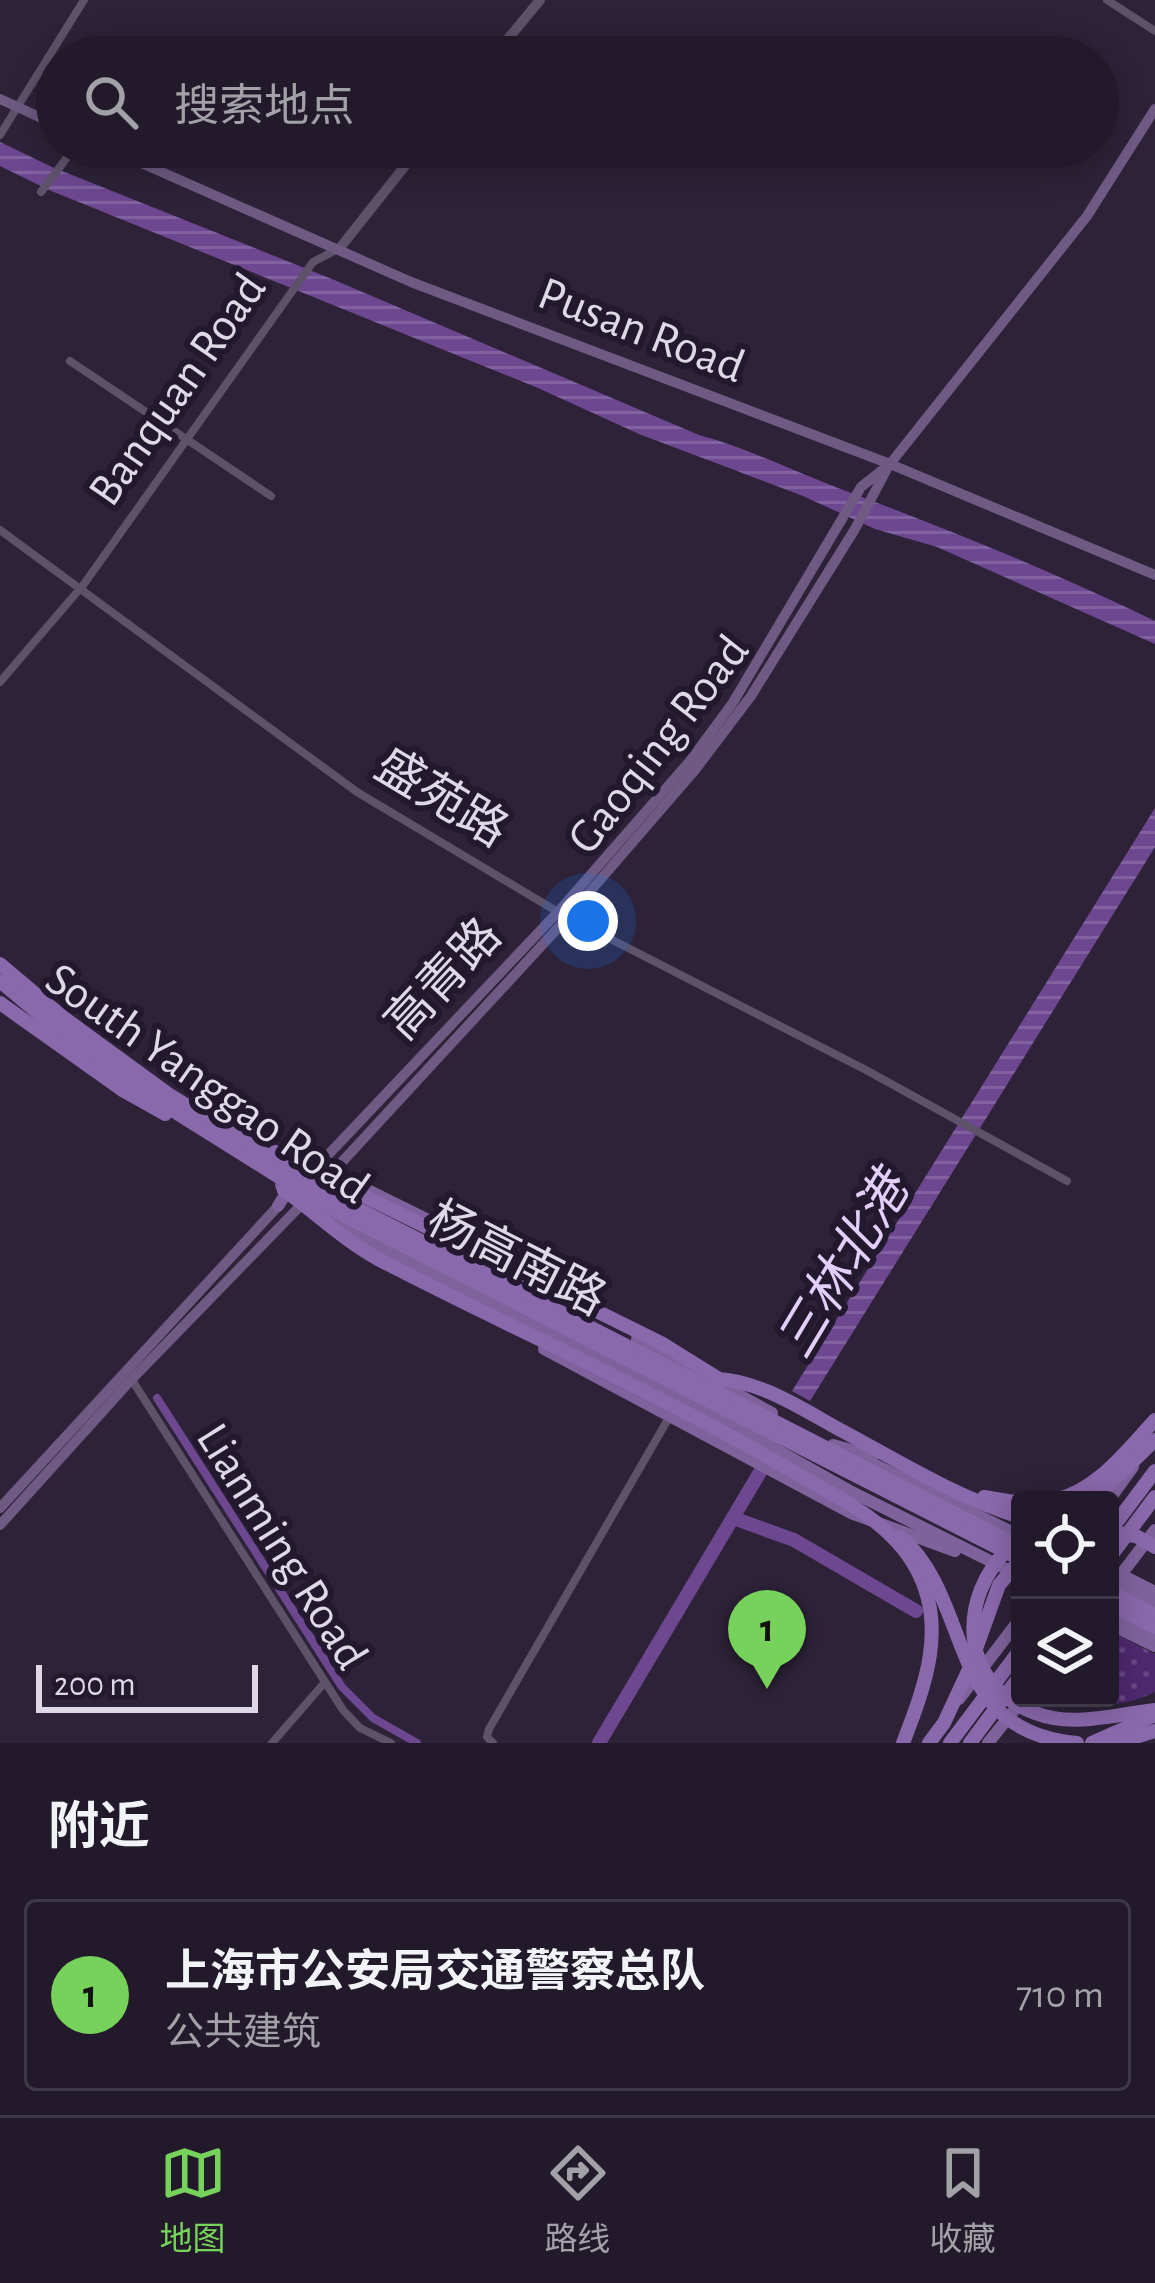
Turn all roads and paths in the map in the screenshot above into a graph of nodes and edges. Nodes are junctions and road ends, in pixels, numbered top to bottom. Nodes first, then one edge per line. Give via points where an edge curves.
1 (84, 0) edge
2 (540, 0) edge
3 (1107, 0) edge
4 (1155, 31) edge
5 (62, 36) edge
6 (510, 36) edge
7 (36, 78) edge
8 (0, 99) edge
9 (18, 107) junction
10 (1155, 110) edge
11 (36, 115) edge
12 (0, 135) edge
13 (1119, 166) edge
14 (60, 168) edge
15 (153, 168) edge
16 (403, 168) edge
17 (1118, 168) edge
18 (41, 192) dead end
19 (339, 249) junction
20 (70, 361) dead end
21 (187, 440) junction
22 (890, 464) junction
23 (272, 496) dead end
24 (0, 530) edge
25 (1155, 574) edge
26 (79, 590) junction
27 (0, 682) edge
28 (563, 914) junction
29 (0, 960) edge
30 (0, 983) edge
31 (0, 1003) edge
32 (135, 1071) junction
33 (172, 1090) junction
34 (155, 1098) junction
35 (179, 1122) junction
36 (219, 1144) junction
37 (328, 1177) junction
38 (276, 1180) junction
39 (1067, 1181) dead end
40 (294, 1193) junction
41 (532, 1305) junction
42 (655, 1349) junction
43 (680, 1363) junction
44 (129, 1376) junction
45 (720, 1380) junction
46 (704, 1412) junction
47 (671, 1414) junction
48 (1155, 1420) edge
49 (761, 1435) junction
50 (1155, 1439) edge
51 (798, 1442) junction
52 (725, 1445) junction
53 (833, 1445) junction
54 (863, 1467) junction
55 (1155, 1471) edge
56 (926, 1475) junction
57 (1074, 1491) edge
58 (1103, 1491) edge
59 (1115, 1491) edge
60 (1155, 1497) edge
61 (1011, 1502) edge
62 (0, 1508) edge
63 (862, 1511) junction
64 (1011, 1514) edge
65 (1119, 1519) edge
66 (1119, 1520) edge
67 (1011, 1523) edge
68 (0, 1525) edge
69 (1155, 1529) edge
70 (1119, 1533) edge
71 (1011, 1537) edge
72 (1119, 1545) edge
73 (1155, 1547) edge
74 (1011, 1548) edge
75 (1011, 1562) edge
76 (1011, 1564) edge
77 (1011, 1565) edge
78 (1119, 1573) edge
79 (1011, 1576) edge
80 (1119, 1583) edge
81 (1119, 1585) edge
82 (1119, 1587) edge
83 (1155, 1592) edge
84 (1155, 1604) edge
85 (1119, 1612) edge
86 (1155, 1615) edge
87 (1119, 1628) edge
88 (1155, 1630) edge
89 (1011, 1631) edge
90 (1155, 1646) edge
91 (1011, 1662) edge
92 (325, 1682) junction
93 (1011, 1688) edge
94 (1017, 1707) edge
95 (1155, 1713) edge
96 (1155, 1731) edge
97 (272, 1743) edge
98 (391, 1743) edge
99 (493, 1743) edge
100 (903, 1743) edge
101 (927, 1743) edge
102 (950, 1743) edge
103 (970, 1743) edge
104 (988, 1743) edge
105 (1076, 1743) edge
106 (1093, 1743) edge
107 (1117, 1743) edge

1 - 5 street
2 - 6 street
3 - 4 street
7 - 9 street
8 - 9 main road
9 - 11 main road
9 - 12 street
10 - 13 main road, Gaoqing Road
14 - 18 street
15 - 19 main road, Pusan Road
16 - 19 street, Banquan Road
17 - 22 main road, Gaoqing Road
19 - 21 street, Banquan Road via 313,262
19 - 22 main road, Pusan Road
20 - 21 street
21 - 23 street
21 - 26 street, Banquan Road
22 - 25 main road, Pusan Road
22 - 28 main road, Gaoqing Road via 738,713 665,807
22 - 28 main road, 高青路 via 861,487 721,720
24 - 26 street, 盛苑路
26 - 27 street, Banquan Road
26 - 28 street, 盛苑路 via 357,792
28 - 37 main road, Gaoqing Road
28 - 39 street, 盛苑路
28 - 40 main road, 高青路
29 - 32 highway, 杨高南路
29 - 33 highway
29 - 40 main road, South Yanggao Road
30 - 34 highway, 杨高南路
30 - 36 main road, South Yanggao Road
31 - 35 highway
32 - 33 highway, 杨高南路
32 - 41 highway, 杨高南路 via 333,1196
33 - 43 highway, 杨高南路 via 286,1159 452,1238
34 - 35 highway, 杨高南路
34 - 41 highway, 杨高南路 via 324,1205
35 - 46 highway, 杨高南路 via 374,1257 655,1396
36 - 38 main road, South Yanggao Road
36 - 40 main road, 杨高南路
37 - 40 main road, South Yanggao Road
37 - 42 main road, 杨高南路
37 - 42 main road, South Yanggao Road via 631,1323
38 - 40 main road, South Yanggao Road
38 - 40 main road
40 - 44 main road
40 - 44 main road, 高青路
40 - 46 main road, South Yanggao Road via 382,1248
40 - 47 main road, 杨高南路 via 312,1219 368,1258
41 - 43 highway, 杨高南路
41 - 46 highway, 杨高南路
42 - 43 main road, 杨高南路
42 - 45 main road, 杨高南路
43 - 45 highway, 杨高南路
43 - 49 highway, 杨高南路
44 - 62 main road, 高青路
44 - 68 main road
44 - 92 street, Lianming Road
45 - 49 main road, 杨高南路
45 - 54 highway via 813,1415
46 - 49 highway, 杨高南路
46 - 49 highway
46 - 52 main road, 杨高南路
47 - 52 main road, 杨高南路
47 - 99 street via 489,1730
48 - 57 highway via 1116,1463
49 - 51 highway, 杨高南路
49 - 52 main road
49 - 63 highway
49 - 77 main road via 778,1474 867,1521
50 - 58 highway
50 - 59 main road
51 - 53 main road, 杨高南路
51 - 54 highway, 杨高南路
51 - 54 highway, 杨高南路 via 813,1455
51 - 76 main road via 850,1491
53 - 54 main road, 杨高南路
53 - 67 main road
54 - 56 highway
54 - 71 highway, 杨高南路
54 - 75 highway, 杨高南路
55 - 65 highway
56 - 61 highway
56 - 64 highway
60 - 72 highway
63 - 100 highway via 902,1546 928,1595 926,1684
63 - 105 highway via 894,1530 933,1572 963,1658 987,1698 1034,1733
66 - 69 highway
69 - 78 main road
70 - 73 highway
74 - 95 highway via 996,1560 971,1619 992,1682 1038,1714 1079,1721
79 - 101 highway via 999,1586 965,1680
80 - 83 main road
81 - 84 main road
82 - 86 highway
85 - 88 highway
87 - 90 main road
89 - 101 main road
91 - 102 highway
92 - 97 street
92 - 98 street, Lianming Road via 355,1724
93 - 103 highway
94 - 104 main road
95 - 106 highway
96 - 107 highway

